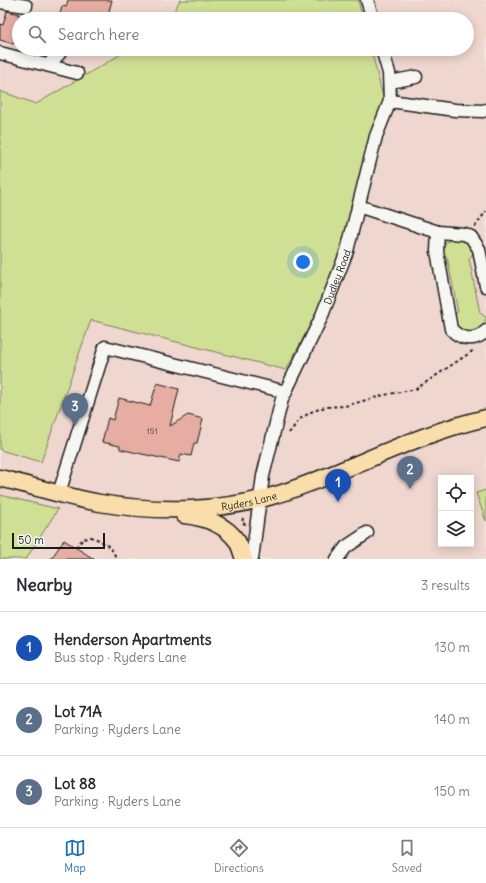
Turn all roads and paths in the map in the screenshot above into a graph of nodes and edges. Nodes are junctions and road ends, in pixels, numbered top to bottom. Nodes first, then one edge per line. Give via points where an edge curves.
1 (367, 0) edge
2 (0, 2) edge
3 (20, 4) edge
4 (371, 12) edge
5 (0, 53) edge
6 (57, 56) edge
7 (384, 56) edge
8 (48, 65) junction
9 (77, 73) dead end
10 (416, 77) dead end
11 (390, 82) junction
12 (390, 101) junction
13 (486, 110) edge
14 (358, 206) junction
15 (486, 211) edge
16 (475, 228) dead end
17 (438, 232) junction
18 (486, 286) edge
19 (486, 331) edge
20 (478, 348) dead end
21 (286, 392) junction
22 (486, 418) edge
23 (289, 433) dead end
24 (0, 478) edge
25 (59, 493) junction
26 (259, 500) junction
27 (141, 508) junction
28 (243, 518) dead end
29 (246, 524) dead end
30 (367, 533) dead end
31 (76, 547) dead end
32 (116, 559) edge
33 (244, 559) edge
34 (252, 559) edge
35 (337, 559) edge

1 - 4 street
2 - 3 street
5 - 8 street
6 - 8 street
7 - 11 street, Dudley Road
8 - 9 street
10 - 11 street
11 - 12 street, Dudley Road
12 - 13 street via 456,110
12 - 14 street, Dudley Road via 376,136
14 - 17 street
14 - 21 street, Dudley Road via 347,251 321,318
15 - 16 path
17 - 18 street via 464,234 476,242
17 - 19 street via 437,251 451,329 459,336 469,339 479,337
20 - 23 path via 416,389 345,406 318,409 300,419
21 - 25 street via 105,347
21 - 26 street, Dudley Road via 268,450
22 - 26 main road, Ryders Lane via 466,422 414,440 287,492
24 - 25 main road, Ryders Lane
25 - 27 main road, Ryders Lane via 99,503
26 - 27 main road, Ryders Lane via 209,508
26 - 34 street, Dudley Road
27 - 33 main road via 208,520 222,527 237,541
28 - 29 path via 242,523
30 - 35 street via 346,547
31 - 32 path via 91,537 108,546

